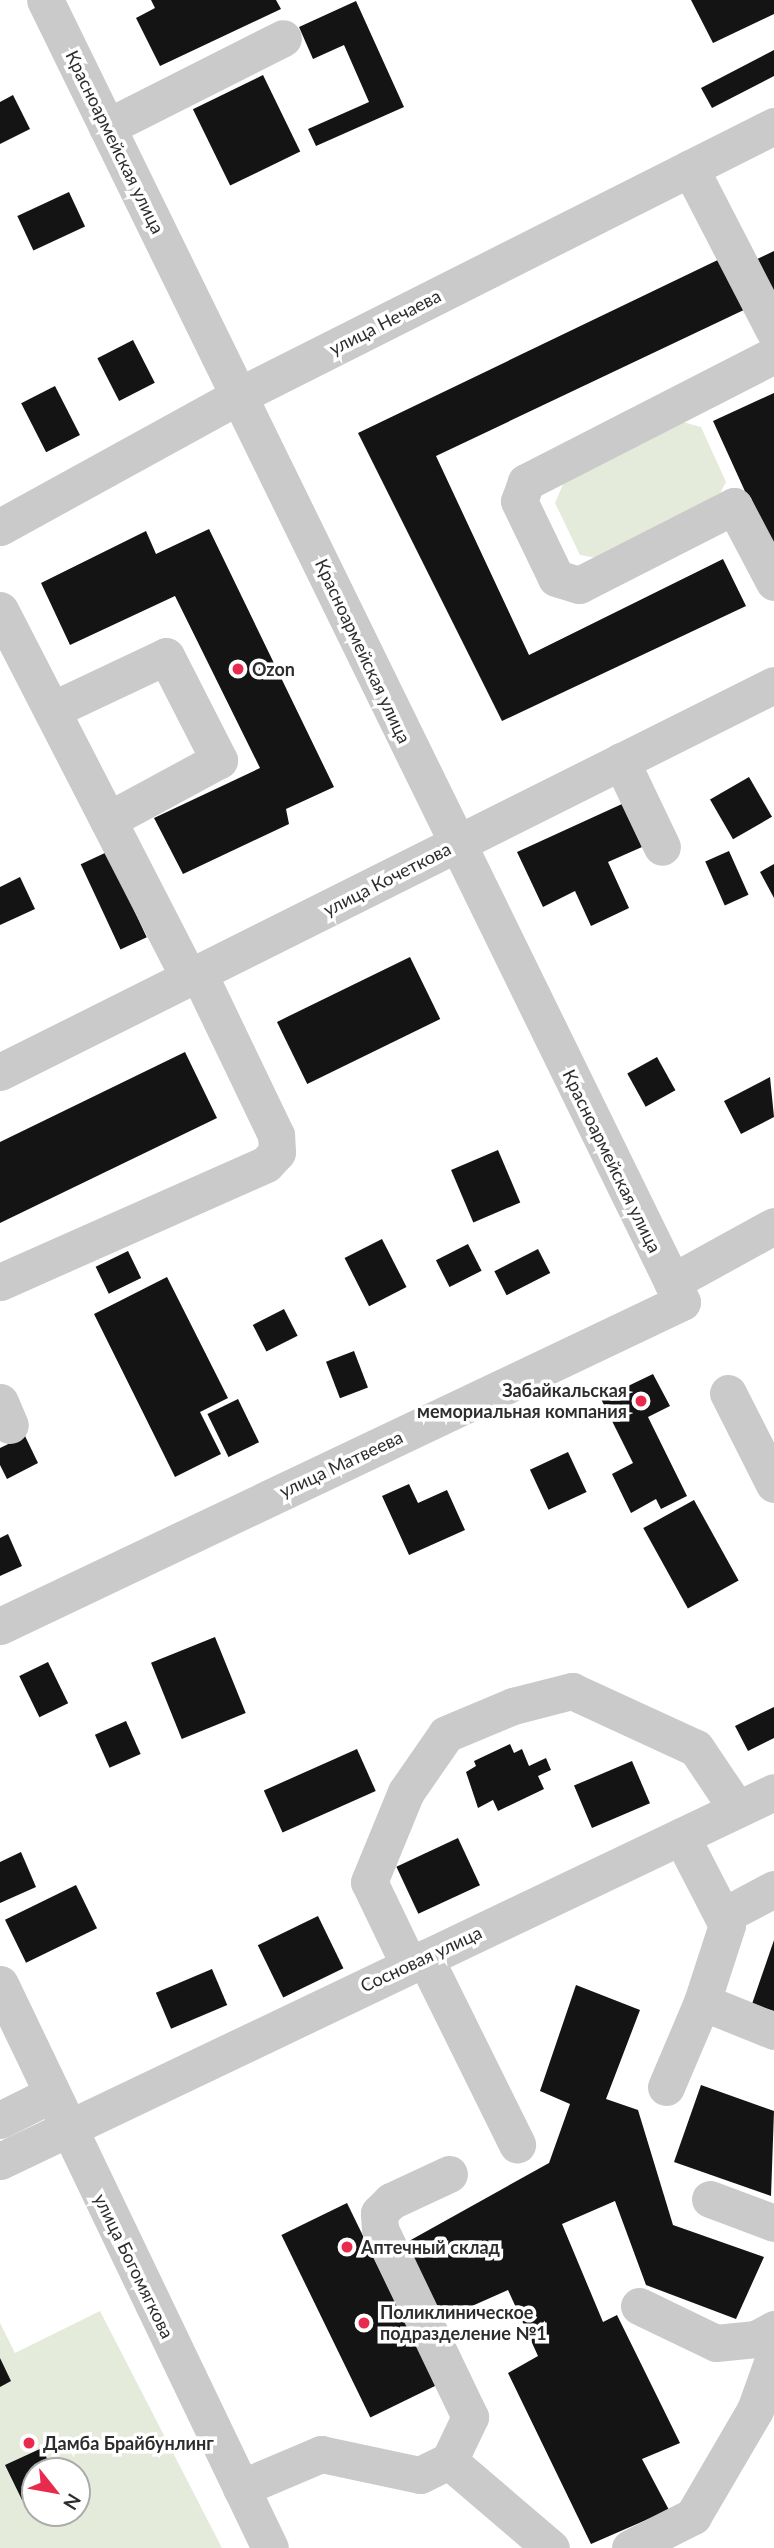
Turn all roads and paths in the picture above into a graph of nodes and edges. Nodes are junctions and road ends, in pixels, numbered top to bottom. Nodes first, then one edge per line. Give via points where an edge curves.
1 (45, 0) edge
2 (283, 38) dead end
3 (774, 126) edge
4 (107, 127) junction
5 (690, 168) junction
6 (774, 331) edge
7 (772, 370) edge
8 (240, 395) junction
9 (0, 527) edge
10 (774, 582) edge
11 (0, 610) edge
12 (774, 685) edge
13 (51, 710) junction
14 (621, 761) junction
15 (108, 821) junction
16 (455, 845) junction
17 (662, 847) dead end
18 (194, 976) junction
19 (0, 1072) edge
20 (774, 1226) edge
21 (0, 1282) edge
22 (677, 1292) junction
23 (728, 1393) dead end
24 (774, 1484) edge
25 (0, 1626) edge
26 (774, 1792) edge
27 (737, 1809) junction
28 (681, 1836) junction
29 (774, 1889) edge
30 (723, 1916) junction
31 (417, 1961) junction
32 (0, 1983) edge
33 (702, 2002) junction
34 (774, 2031) edge
35 (666, 2087) dead end
36 (52, 2094) junction
37 (0, 2120) edge
38 (68, 2127) junction
39 (517, 2144) dead end
40 (0, 2161) edge
41 (449, 2174) dead end
42 (710, 2199) dead end
43 (774, 2223) edge
44 (639, 2306) dead end
45 (774, 2329) edge
46 (774, 2357) edge
47 (449, 2460) junction
48 (241, 2488) junction
49 (270, 2548) edge
50 (551, 2548) edge
51 (630, 2548) edge

1 - 4 street, Красноармейская улица
2 - 4 street
3 - 5 street, улица Нечаева
4 - 8 street, Красноармейская улица
5 - 6 street
5 - 8 street, улица Нечаева
7 - 10 street via 526,482 519,501 556,578 579,585 734,506
8 - 9 street, улица Нечаева
8 - 16 street, Красноармейская улица
11 - 13 street
12 - 14 street, улица Кочеткова
13 - 15 street
13 - 15 street via 166,656 219,760
14 - 16 street, улица Кочеткова
14 - 17 street
15 - 18 street
16 - 18 street, улица Кочеткова
16 - 22 street, Красноармейская улица
18 - 19 street, улица Кочеткова
18 - 21 street via 276,1135 277,1152 266,1164
20 - 22 street, улица Матвеева
22 - 25 street, улица Матвеева
23 - 24 street
26 - 27 street, Сосновая улица
27 - 28 street, Сосновая улица
27 - 31 street via 696,1748 572,1691 513,1706 446,1734 406,1792 369,1882
28 - 30 street
28 - 31 street, Сосновая улица
29 - 30 street
30 - 33 street via 727,1925
31 - 38 street, Сосновая улица
31 - 39 street
32 - 36 street, улица Богомягкова
33 - 34 street
33 - 35 street
36 - 37 street
36 - 38 street, улица Богомягкова
38 - 40 street, Сосновая улица
38 - 48 street, улица Богомягкова
41 - 47 street via 391,2201 379,2213 380,2229 470,2417
42 - 43 street
44 - 45 street via 716,2343 756,2339
46 - 51 street via 755,2410 693,2516
47 - 48 street via 420,2475 321,2454
47 - 50 street
48 - 49 street, улица Богомягкова

